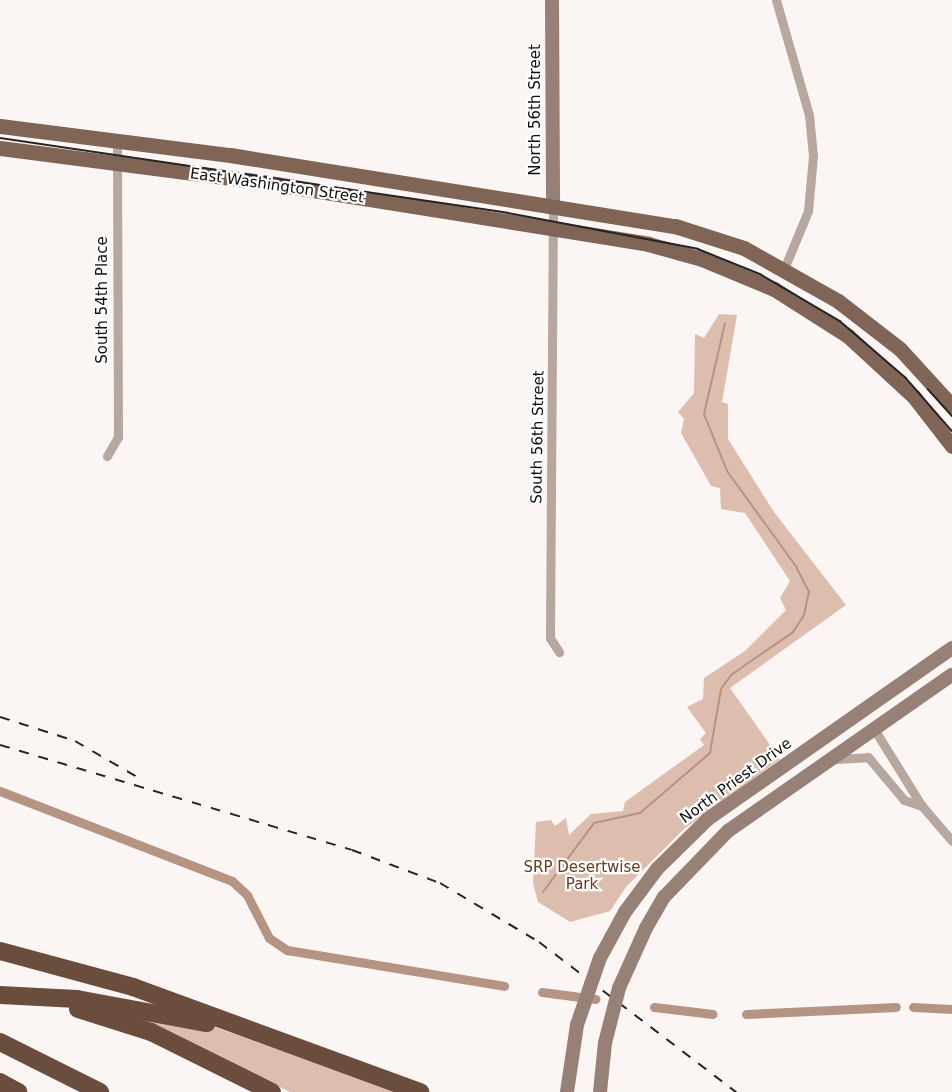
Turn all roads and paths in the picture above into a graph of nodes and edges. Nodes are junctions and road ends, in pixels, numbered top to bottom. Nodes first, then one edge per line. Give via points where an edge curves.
1 (552, 0) edge
2 (776, 0) edge
3 (0, 126) edge
4 (117, 140) junction
5 (0, 148) edge
6 (118, 165) junction
7 (554, 218) junction
8 (784, 269) junction
9 (952, 406) edge
10 (952, 446) edge
11 (107, 456) dead end
12 (952, 648) edge
13 (559, 652) dead end
14 (952, 675) edge
15 (855, 716) junction
16 (874, 729) junction
17 (829, 760) junction
18 (810, 772) junction
19 (922, 806) junction
20 (952, 841) edge
21 (0, 951) edge
22 (0, 996) edge
23 (0, 1042) edge
24 (335, 1061) junction
25 (0, 1082) edge
26 (18, 1092) edge
27 (100, 1092) edge
28 (272, 1092) edge
29 (420, 1092) edge
30 (567, 1092) edge
31 (600, 1092) edge

1 - 7 main road, North 56th Street
2 - 8 street via 809,115 813,156 808,211
3 - 4 main road, East Washington Street
4 - 6 street, South 54th Place
4 - 7 main road, East Washington Street
5 - 6 main road, East Washington Street
6 - 7 main road, East Washington Street
6 - 11 street, South 54th Place via 118,437
7 - 8 main road via 675,225
7 - 10 main road via 675,250 774,289 838,328 882,365
7 - 13 street, South 56th Street via 550,638
8 - 9 main road via 887,338
12 - 15 main road, North Priest Drive
14 - 16 main road
15 - 18 main road via 851,734 822,754
15 - 30 main road, North Priest Drive, bridge via 703,824 657,869 625,912 600,958 577,1025
16 - 17 main road
16 - 19 street
17 - 18 main road
17 - 19 street via 868,757 904,800
18 - 31 main road, bridge via 706,851 664,897 619,988 605,1043
19 - 20 street
21 - 24 highway via 133,987
22 - 24 highway via 34,994 142,1009
22 - 28 highway via 120,1020
23 - 27 highway
24 - 29 highway
25 - 26 highway

